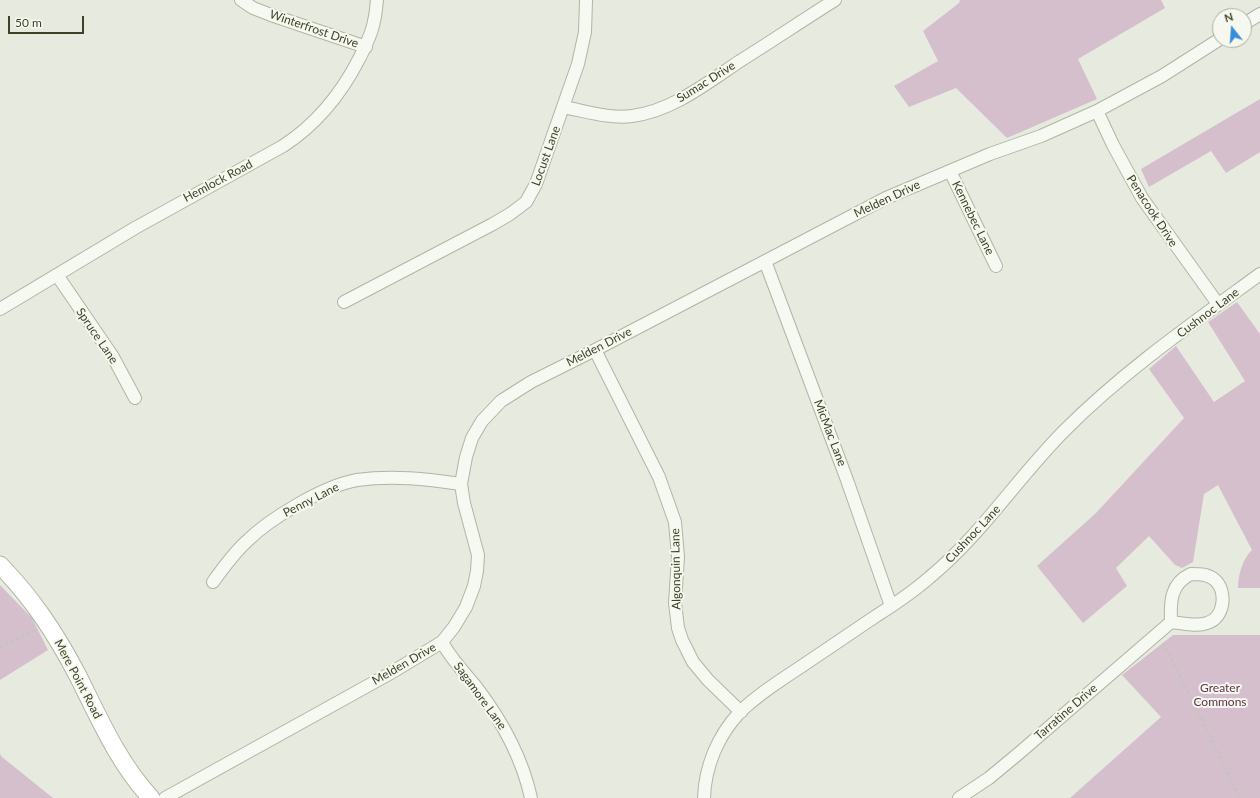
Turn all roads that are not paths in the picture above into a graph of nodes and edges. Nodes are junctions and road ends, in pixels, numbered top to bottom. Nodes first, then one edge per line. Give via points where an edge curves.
1 (241, 0) edge
2 (377, 0) edge
3 (586, 0) edge
4 (835, 0) edge
5 (1212, 44) edge
6 (366, 47) junction
7 (563, 107) junction
8 (1097, 110) junction
9 (950, 170) junction
10 (765, 262) junction
11 (996, 266) dead end
12 (1260, 274) edge
13 (57, 275) junction
14 (344, 302) dead end
15 (1218, 304) junction
16 (0, 309) edge
17 (595, 350) junction
18 (135, 398) dead end
19 (461, 484) junction
20 (0, 565) edge
21 (213, 582) dead end
22 (891, 606) junction
23 (1171, 622) junction
24 (442, 642) junction
25 (741, 712) junction
26 (151, 798) edge
27 (165, 798) edge
28 (531, 798) edge
29 (704, 798) edge
30 (959, 798) edge

1 - 6 street, Winterfrost Drive via 271,15
2 - 6 street, Hemlock Road via 374,22
3 - 7 street, Locust Lane via 585,32 578,64
4 - 7 street, Sumac Drive via 667,106 632,116 613,116
5 - 8 street, Melden Drive via 1162,76
6 - 13 street, Hemlock Road via 339,94 299,136
7 - 14 street, Locust Lane via 536,184 526,202 493,224
8 - 9 street, Melden Drive via 1041,136
8 - 15 street, Penacook Drive via 1142,198
9 - 10 street, Melden Drive via 886,198
9 - 11 street, Kennebec Lane
10 - 17 street, Melden Drive
10 - 22 street, MicMac Lane via 847,480
12 - 15 street, Cushnoc Lane
13 - 16 street, Hemlock Road
13 - 18 street, Spruce Lane via 112,357
15 - 22 street, Cushnoc Lane via 1127,374 1080,416 1045,451 965,545 931,577
17 - 19 street, Melden Drive via 516,390 488,413 472,438
17 - 25 street, Algonquin Lane via 659,477 675,522 678,557 675,604 682,640 693,662
19 - 21 street, Penny Lane via 411,478 374,479 339,485 291,509 260,529 234,554
19 - 24 street, Melden Drive via 478,555 477,571 466,607
20 - 26 street, Mere Point Road via 29,597 47,624 67,656 111,741
22 - 25 street, Cushnoc Lane via 781,680
23 - 23 street via 1174,592 1184,577 1191,574 1207,575 1215,580 1221,589 1223,600 1221,611 1216,618 1202,625
23 - 30 street, Tarratine Drive via 1018,754
24 - 27 street, Melden Drive
24 - 28 street, Sagamore Lane via 446,651 476,687 504,727 521,766
25 - 29 street, Cushnoc Lane via 725,731 715,749 708,770

